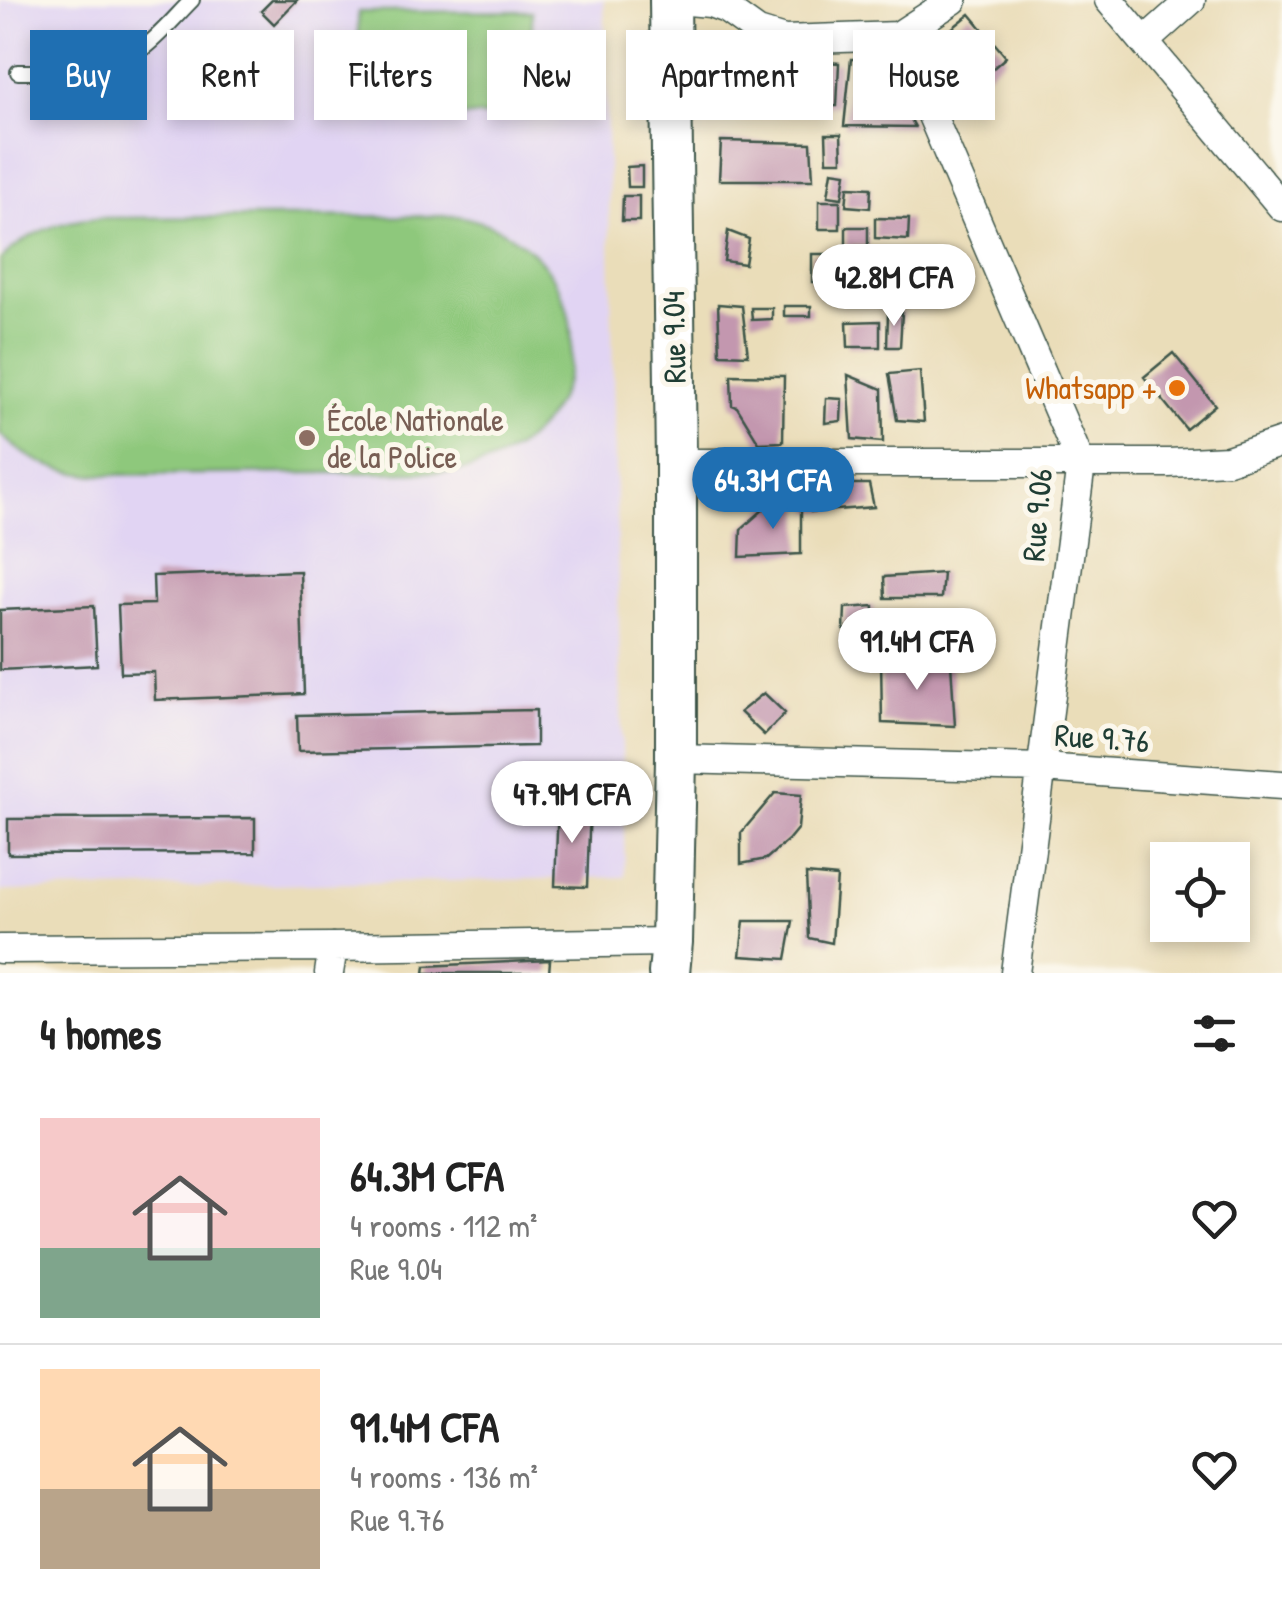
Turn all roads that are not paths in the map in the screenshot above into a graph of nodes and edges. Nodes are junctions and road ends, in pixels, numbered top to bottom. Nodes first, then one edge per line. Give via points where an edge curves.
1 (192, 0) edge
2 (674, 0) edge
3 (952, 0) edge
4 (1109, 0) edge
5 (1191, 0) edge
6 (907, 30) edge
7 (853, 38) edge
8 (1145, 41) junction
9 (18, 72) dead end
10 (934, 120) edge
11 (1282, 207) edge
12 (1282, 442) edge
13 (676, 463) junction
14 (1081, 464) junction
15 (676, 759) junction
16 (1043, 768) junction
17 (1282, 785) edge
18 (0, 950) edge
19 (671, 957) edge
20 (331, 960) edge
21 (1016, 973) edge

1 - 9 lane via 145,47 109,65
2 - 7 street via 726,8 758,32 784,40
2 - 13 main road, Rue 9.04
3 - 6 street
4 - 8 street
5 - 8 street
8 - 11 street
10 - 14 street, Rue 9.06
12 - 14 street via 1228,460
13 - 14 street
13 - 15 main road, Rue 9.04
14 - 16 street, Rue 9.06
15 - 16 street, Rue 9.76
15 - 19 main road, Rue 9.04
16 - 17 street, Rue 9.76
16 - 21 street, Rue 9.06
18 - 20 street
19 - 20 street

